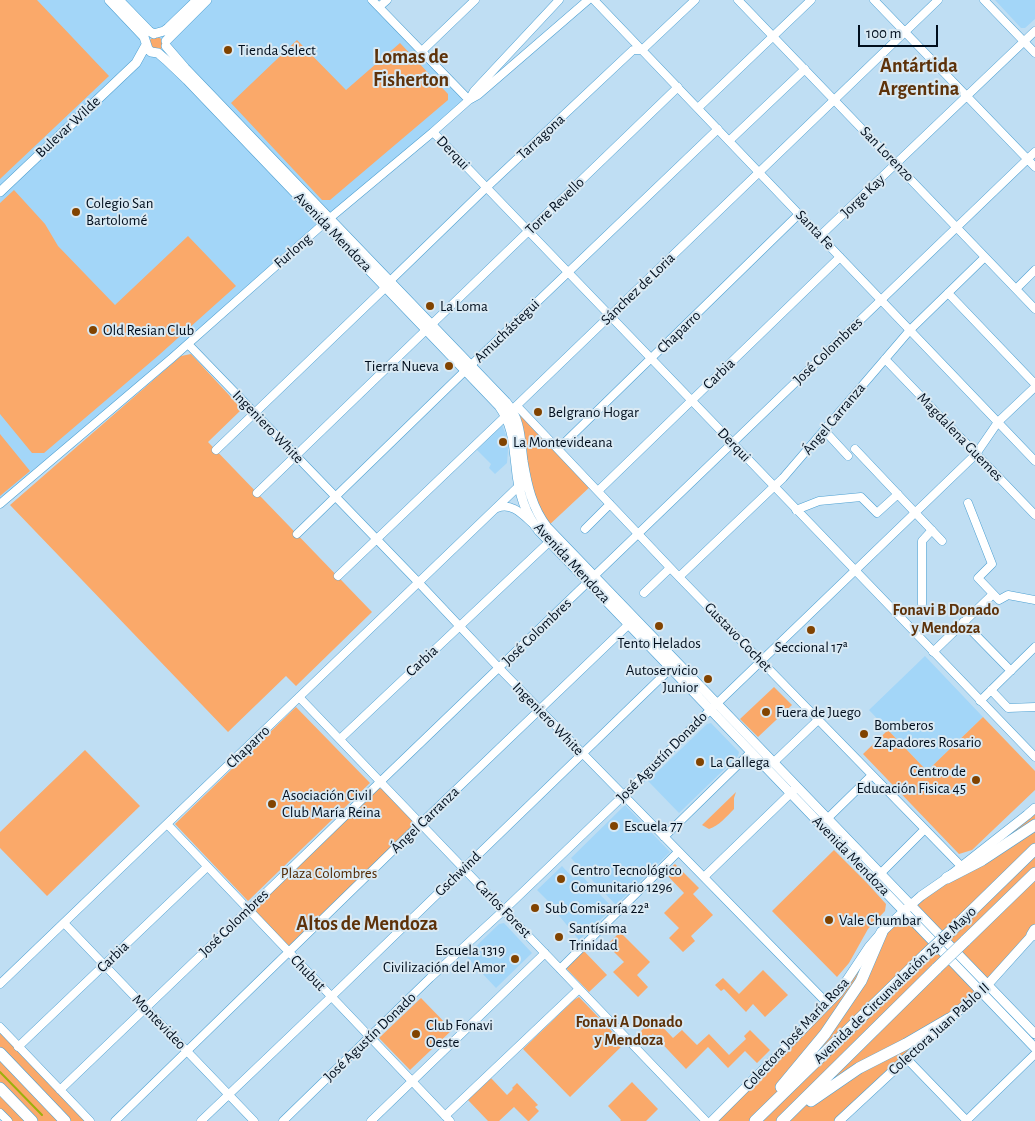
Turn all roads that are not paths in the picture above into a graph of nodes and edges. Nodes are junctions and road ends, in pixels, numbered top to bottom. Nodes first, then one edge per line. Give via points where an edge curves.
1 (109, 0) edge
2 (119, 0) edge
3 (197, 0) edge
4 (207, 0) edge
5 (372, 0) edge
6 (387, 0) edge
7 (475, 0) edge
8 (559, 0) edge
9 (588, 0) edge
10 (594, 0) edge
11 (695, 0) edge
12 (738, 0) edge
13 (811, 0) edge
14 (874, 0) edge
15 (938, 0) edge
16 (984, 0) edge
17 (379, 7) junction
18 (1035, 31) edge
19 (905, 32) junction
20 (156, 33) junction
21 (773, 36) junction
22 (1024, 42) junction
23 (146, 43) junction
24 (166, 44) junction
25 (642, 50) junction
26 (422, 51) junction
27 (157, 53) junction
28 (1035, 53) edge
29 (136, 62) junction
30 (805, 69) junction
31 (678, 87) junction
32 (967, 96) junction
33 (468, 100) junction
34 (834, 100) junction
35 (698, 108) junction
36 (718, 129) junction
37 (433, 132) junction
38 (729, 141) junction
39 (1035, 152) edge
40 (1028, 159) junction
41 (896, 164) junction
42 (1035, 167) edge
43 (759, 172) junction
44 (486, 188) junction
45 (0, 192) edge
46 (799, 214) junction
47 (327, 221) junction
48 (957, 227) junction
49 (528, 232) junction
50 (820, 236) junction
51 (840, 257) junction
52 (985, 257) junction
53 (1035, 270) edge
54 (568, 272) junction
55 (388, 284) junction
56 (1016, 289) junction
57 (948, 293) junction
58 (881, 300) junction
59 (1035, 309) edge
60 (610, 316) junction
61 (429, 327) junction
62 (910, 330) junction
63 (188, 344) junction
64 (651, 359) junction
65 (884, 359) junction
66 (468, 368) junction
67 (1035, 386) edge
68 (691, 401) junction
69 (512, 411) junction
70 (255, 413) junction
71 (998, 422) junction
72 (824, 430) junction
73 (732, 443) junction
74 (558, 449) junction
75 (855, 449) dead end
76 (216, 450) dead end
77 (976, 454) junction
78 (296, 455) junction
79 (848, 456) dead end
80 (1035, 460) edge
81 (523, 483) junction
82 (774, 486) junction
83 (598, 491) junction
84 (257, 493) dead end
85 (898, 494) junction
86 (336, 497) junction
87 (968, 503) dead end
88 (0, 504) edge
89 (610, 504) junction
90 (495, 509) junction
91 (796, 510) junction
92 (915, 512) junction
93 (1035, 515) edge
94 (534, 525) junction
95 (585, 529) dead end
96 (932, 530) junction
97 (297, 534) dead end
98 (638, 534) junction
99 (377, 539) junction
100 (942, 541) dead end
101 (549, 542) junction
102 (670, 568) junction
103 (855, 571) junction
104 (338, 576) dead end
105 (679, 577) junction
106 (591, 579) junction
107 (418, 582) junction
108 (644, 593) dead end
109 (993, 594) junction
110 (1035, 600) edge
111 (922, 604) dead end
112 (963, 622) junction
113 (629, 624) junction
114 (460, 626) junction
115 (1035, 647) edge
116 (933, 652) junction
117 (761, 661) junction
118 (499, 668) junction
119 (671, 668) junction
120 (1011, 671) junction
121 (991, 690) junction
122 (299, 697) junction
123 (980, 701) junction
124 (714, 707) junction
125 (1035, 707) edge
126 (540, 710) junction
127 (818, 720) junction
128 (340, 739) junction
129 (751, 752) junction
130 (582, 753) junction
131 (1035, 758) edge
132 (773, 763) junction
133 (872, 775) junction
134 (380, 781) junction
135 (793, 790) junction
136 (623, 796) junction
137 (1035, 808) edge
138 (827, 819) junction
139 (167, 824) junction
140 (421, 824) junction
141 (1035, 825) edge
142 (925, 829) junction
143 (834, 833) junction
144 (664, 837) junction
145 (1035, 849) edge
146 (678, 852) junction
147 (961, 866) junction
148 (207, 867) junction
149 (463, 868) junction
150 (1035, 873) edge
151 (880, 874) junction
152 (704, 877) junction
153 (946, 878) junction
154 (907, 908) junction
155 (248, 910) junction
156 (504, 910) junction
157 (64, 923) junction
158 (882, 932) junction
159 (1034, 933) edge
160 (288, 952) junction
161 (545, 953) junction
162 (104, 965) junction
163 (560, 968) junction
164 (0, 984) edge
165 (985, 988) junction
166 (580, 989) junction
167 (331, 997) junction
168 (828, 1004) junction
169 (145, 1008) junction
170 (949, 1019) junction
171 (0, 1027) edge
172 (1035, 1034) edge
173 (369, 1037) junction
174 (18, 1047) junction
175 (1035, 1048) edge
176 (187, 1051) junction
177 (0, 1053) edge
178 (1035, 1054) edge
179 (906, 1058) junction
180 (412, 1081) junction
181 (0, 1088) edge
182 (60, 1090) junction
183 (229, 1095) junction
184 (0, 1112) edge
185 (448, 1119) edge
186 (8, 1121) edge
187 (32, 1121) edge
188 (65, 1121) edge
189 (90, 1121) edge
190 (115, 1121) edge
191 (201, 1121) edge
192 (254, 1121) edge
193 (283, 1121) edge
194 (370, 1121) edge
195 (706, 1121) edge
196 (712, 1121) edge
197 (754, 1121) edge
198 (783, 1121) edge
199 (839, 1121) edge
200 (966, 1121) edge

1 - 23 main road, Avenida Mendoza
2 - 20 main road, Avenida Mendoza via 149,31
3 - 20 main road via 168,28
4 - 24 main road
5 - 17 street
6 - 17 street
7 - 26 street
8 - 33 street
9 - 33 street, Furlong via 478,95
10 - 25 street, Santa Fe
11 - 25 street, Tarragona
12 - 21 street, San Lorenzo
13 - 21 street
14 - 19 street
15 - 19 street, Sánchez de Loria
16 - 22 street
17 - 26 street
18 - 22 street, Jorge Kay
19 - 32 street
19 - 34 street, Sánchez de Loria
20 - 23 main road via 149,36
20 - 24 main road, Avenida Mendoza via 161,34
21 - 30 street, San Lorenzo
21 - 35 street
22 - 28 street
22 - 32 street, Jorge Kay
23 - 27 main road, Avenida Mendoza via 151,52
23 - 29 main road, Bulevar Wilde
24 - 27 main road via 164,50
24 - 47 main road, Avenida Mendoza
25 - 31 street, Santa Fe
25 - 44 street, Tarragona via 633,50
26 - 33 street
27 - 29 main road, Bulevar Wilde
27 - 47 main road, Avenida Mendoza
29 - 45 main road, Bulevar Wilde
30 - 34 street, San Lorenzo
30 - 38 street
31 - 35 street, Santa Fe
31 - 49 street, Torre Revello
32 - 40 street
32 - 41 street, Jorge Kay
33 - 37 street, Furlong
34 - 41 street, San Lorenzo
34 - 43 street, Sánchez de Loria
35 - 36 street, Santa Fe
36 - 38 street, Santa Fe
36 - 54 street, Amuchástegui
37 - 44 street, Derqui
37 - 47 street, Furlong
38 - 43 street, Santa Fe
39 - 40 street, José Colombres
40 - 42 street
40 - 48 street, José Colombres
41 - 48 street, San Lorenzo
41 - 50 street, Jorge Kay
43 - 46 street, Santa Fe
43 - 60 street, Sánchez de Loria
44 - 49 street, Derqui
44 - 55 street, Tarragona
46 - 50 street, Santa Fe
46 - 64 street, Chaparro
47 - 55 main road, Avenida Mendoza
47 - 63 street, Furlong
48 - 52 street, San Lorenzo
48 - 58 street, José Colombres
49 - 54 street, Derqui
49 - 61 street, Torre Revello
50 - 51 street, Santa Fe
51 - 58 street, Santa Fe
51 - 68 street, Carbia
52 - 56 street, San Lorenzo
52 - 57 street, Ángel Carranza
53 - 56 street
54 - 60 street, Derqui
54 - 66 street, Amuchástegui
55 - 61 main road, Avenida Mendoza
55 - 70 street, Tarragona
56 - 59 street, San Lorenzo
57 - 62 street, Ángel Carranza
57 - 67 street
58 - 62 street, Santa Fe
58 - 73 street, José Colombres
60 - 64 street, Derqui
60 - 69 street, Sánchez de Loria
61 - 66 main road, Avenida Mendoza
61 - 78 street, Torre Revello
62 - 65 street, Ángel Carranza
62 - 71 street, Santa Fe
63 - 70 street, Ingeniero White
63 - 88 street, Furlong
64 - 68 street, Derqui
64 - 74 street, Chaparro
65 - 72 street, Ángel Carranza
65 - 77 street, Magdalena Guemes
66 - 69 main road, Avenida Mendoza
66 - 86 street, Amuchástegui
67 - 71 street, José Agustín Donado
68 - 73 street, Derqui
68 - 83 street, Carbia
69 - 74 street, Gustavo Cochet
69 - 81 main road, Avenida Mendoza via 516,467
69 - 99 street, Sánchez de Loria
70 - 76 street, Tarragona
70 - 78 street, Ingeniero White
71 - 77 street, José Agustín Donado
71 - 80 street, Santa Fe
72 - 79 street
72 - 82 street, Ángel Carranza
73 - 82 street, Derqui
73 - 98 street, José Colombres
74 - 83 street, Gustavo Cochet
75 - 85 street
77 - 92 street, José Agustín Donado
77 - 93 street, Magdalena Guemes
78 - 84 street, Torre Revello
78 - 86 street, Ingeniero White
81 - 90 street, Chaparro
81 - 94 main road, Avenida Mendoza via 522,499
81 - 106 main road, Avenida Mendoza via 542,520
82 - 91 street, Derqui
82 - 105 street, Ángel Carranza
83 - 89 street, Gustavo Cochet
85 - 91 street via 877,513 861,497 819,502
85 - 92 street
86 - 97 street, Amuchástegui
86 - 99 street, Ingeniero White
87 - 109 street via 992,564 978,578
89 - 95 street
89 - 98 street, Gustavo Cochet
90 - 94 street via 504,505 512,508
90 - 107 street, Chaparro
91 - 103 street, Derqui
92 - 96 street
92 - 103 street, José Agustín Donado
94 - 101 main road, Avenida Mendoza
96 - 100 street
96 - 111 street via 922,541
98 - 102 street, Gustavo Cochet
98 - 106 street, José Colombres
99 - 104 street, Sánchez de Loria
99 - 107 street, Ingeniero White
101 - 106 main road, Avenida Mendoza
101 - 114 street, Carbia
102 - 105 street, Gustavo Cochet
102 - 108 street
103 - 116 street, Derqui
103 - 117 street, José Agustín Donado
105 - 117 street, Gustavo Cochet
106 - 113 main road, Avenida Mendoza
106 - 118 street, José Colombres
106 - 124 main road, Avenida Mendoza
107 - 114 street, Ingeniero White
107 - 122 street, Chaparro
109 - 110 street via 999,600 1008,595
109 - 112 street
112 - 116 street
112 - 120 street
113 - 119 main road, Avenida Mendoza
113 - 126 street, Ángel Carranza
114 - 118 street, Ingeniero White
114 - 128 street, Carbia
115 - 120 street
116 - 123 street, Derqui
117 - 124 street, José Agustín Donado
117 - 127 street, Gustavo Cochet
118 - 126 street, Ingeniero White
118 - 134 street, José Colombres
119 - 124 main road, Avenida Mendoza
119 - 130 street, Gschwind
120 - 121 street
121 - 123 street
121 - 125 street via 1008,708
122 - 128 street, Carlos Forest
122 - 139 street, Chaparro
123 - 131 street, Derqui
124 - 129 main road, Avenida Mendoza
124 - 132 main road, Avenida Mendoza
124 - 136 street, José Agustín Donado
126 - 130 street, Ingeniero White
126 - 140 street, Ángel Carranza
127 - 132 street
127 - 133 street, Gustavo Cochet
128 - 134 street, Carlos Forest
129 - 135 main road, Avenida Mendoza
129 - 144 street
130 - 136 street, Ingeniero White
130 - 149 street, Gschwind
132 - 135 main road, Avenida Mendoza
133 - 138 street
133 - 142 street, Gustavo Cochet
134 - 140 street, Carlos Forest
134 - 155 street, José Colombres
135 - 138 main road, Avenida Mendoza
135 - 143 main road, Avenida Mendoza
135 - 152 street
136 - 144 street, Ingeniero White
136 - 156 street, José Agustín Donado
137 - 147 main road, Colectora José María Rosa
138 - 143 main road, Avenida Mendoza
139 - 148 street, Chubut
139 - 157 street, Chaparro
140 - 149 street, Carlos Forest
140 - 160 street, Ángel Carranza
141 - 153 highway via 982,860
142 - 147 street, Gustavo Cochet
142 - 151 street
143 - 151 main road, Avenida Mendoza
143 - 154 main road, Avenida Mendoza
144 - 146 street, Ingeniero White
145 - 197 highway, Avenida de Circunvalación 25 de Mayo, bridge
146 - 152 street, Ingeniero White
146 - 163 street
147 - 153 main road, Colectora José María Rosa
148 - 155 street, Chubut
148 - 162 street, Carbia
149 - 156 street, Carlos Forest
149 - 167 street, Gschwind
150 - 198 highway, Avenida de Circunvalación 25 de Mayo, bridge
151 - 154 main road, Avenida Mendoza
152 - 168 street, Ingeniero White
153 - 154 main road, Colectora José María Rosa
154 - 158 main road, Colectora José María Rosa
154 - 165 main road, Avenida Mendoza
155 - 160 street, Chubut
155 - 169 street, José Colombres
156 - 161 street, Carlos Forest
156 - 173 street, José Agustín Donado
157 - 162 street, Montevideo
157 - 164 street, Chaparro
158 - 168 main road, Colectora José María Rosa
158 - 197 highway via 861,981 825,1034
159 - 165 main road, Colectora Juan Pablo II
160 - 167 street, Chubut
160 - 176 street, Ángel Carranza
161 - 163 street, Carlos Forest
161 - 180 street
162 - 169 street, Montevideo
162 - 174 street, Carbia
163 - 166 street, Carlos Forest
165 - 170 main road, Colectora Juan Pablo II
165 - 172 main road, Avenida Mendoza
165 - 175 main road, Avenida Mendoza
166 - 185 street
166 - 195 street, Carlos Forest
167 - 173 street, Chubut
167 - 183 street, Gschwind
168 - 196 main road, Colectora José María Rosa
169 - 176 street, Montevideo
169 - 182 street, José Colombres
170 - 179 main road, Colectora Juan Pablo II
170 - 198 highway via 859,1068
171 - 174 street
173 - 180 street, Chubut
173 - 193 street, José Agustín Donado
174 - 182 street
176 - 183 street, Montevideo
176 - 190 street, Ángel Carranza
177 - 188 highway
178 - 200 street
179 - 199 main road, Colectora Juan Pablo II
179 - 200 street
180 - 185 street, Chubut
180 - 194 street
181 - 187 highway
182 - 189 street
183 - 191 street, Gschwind
183 - 192 street, Montevideo
184 - 186 street

